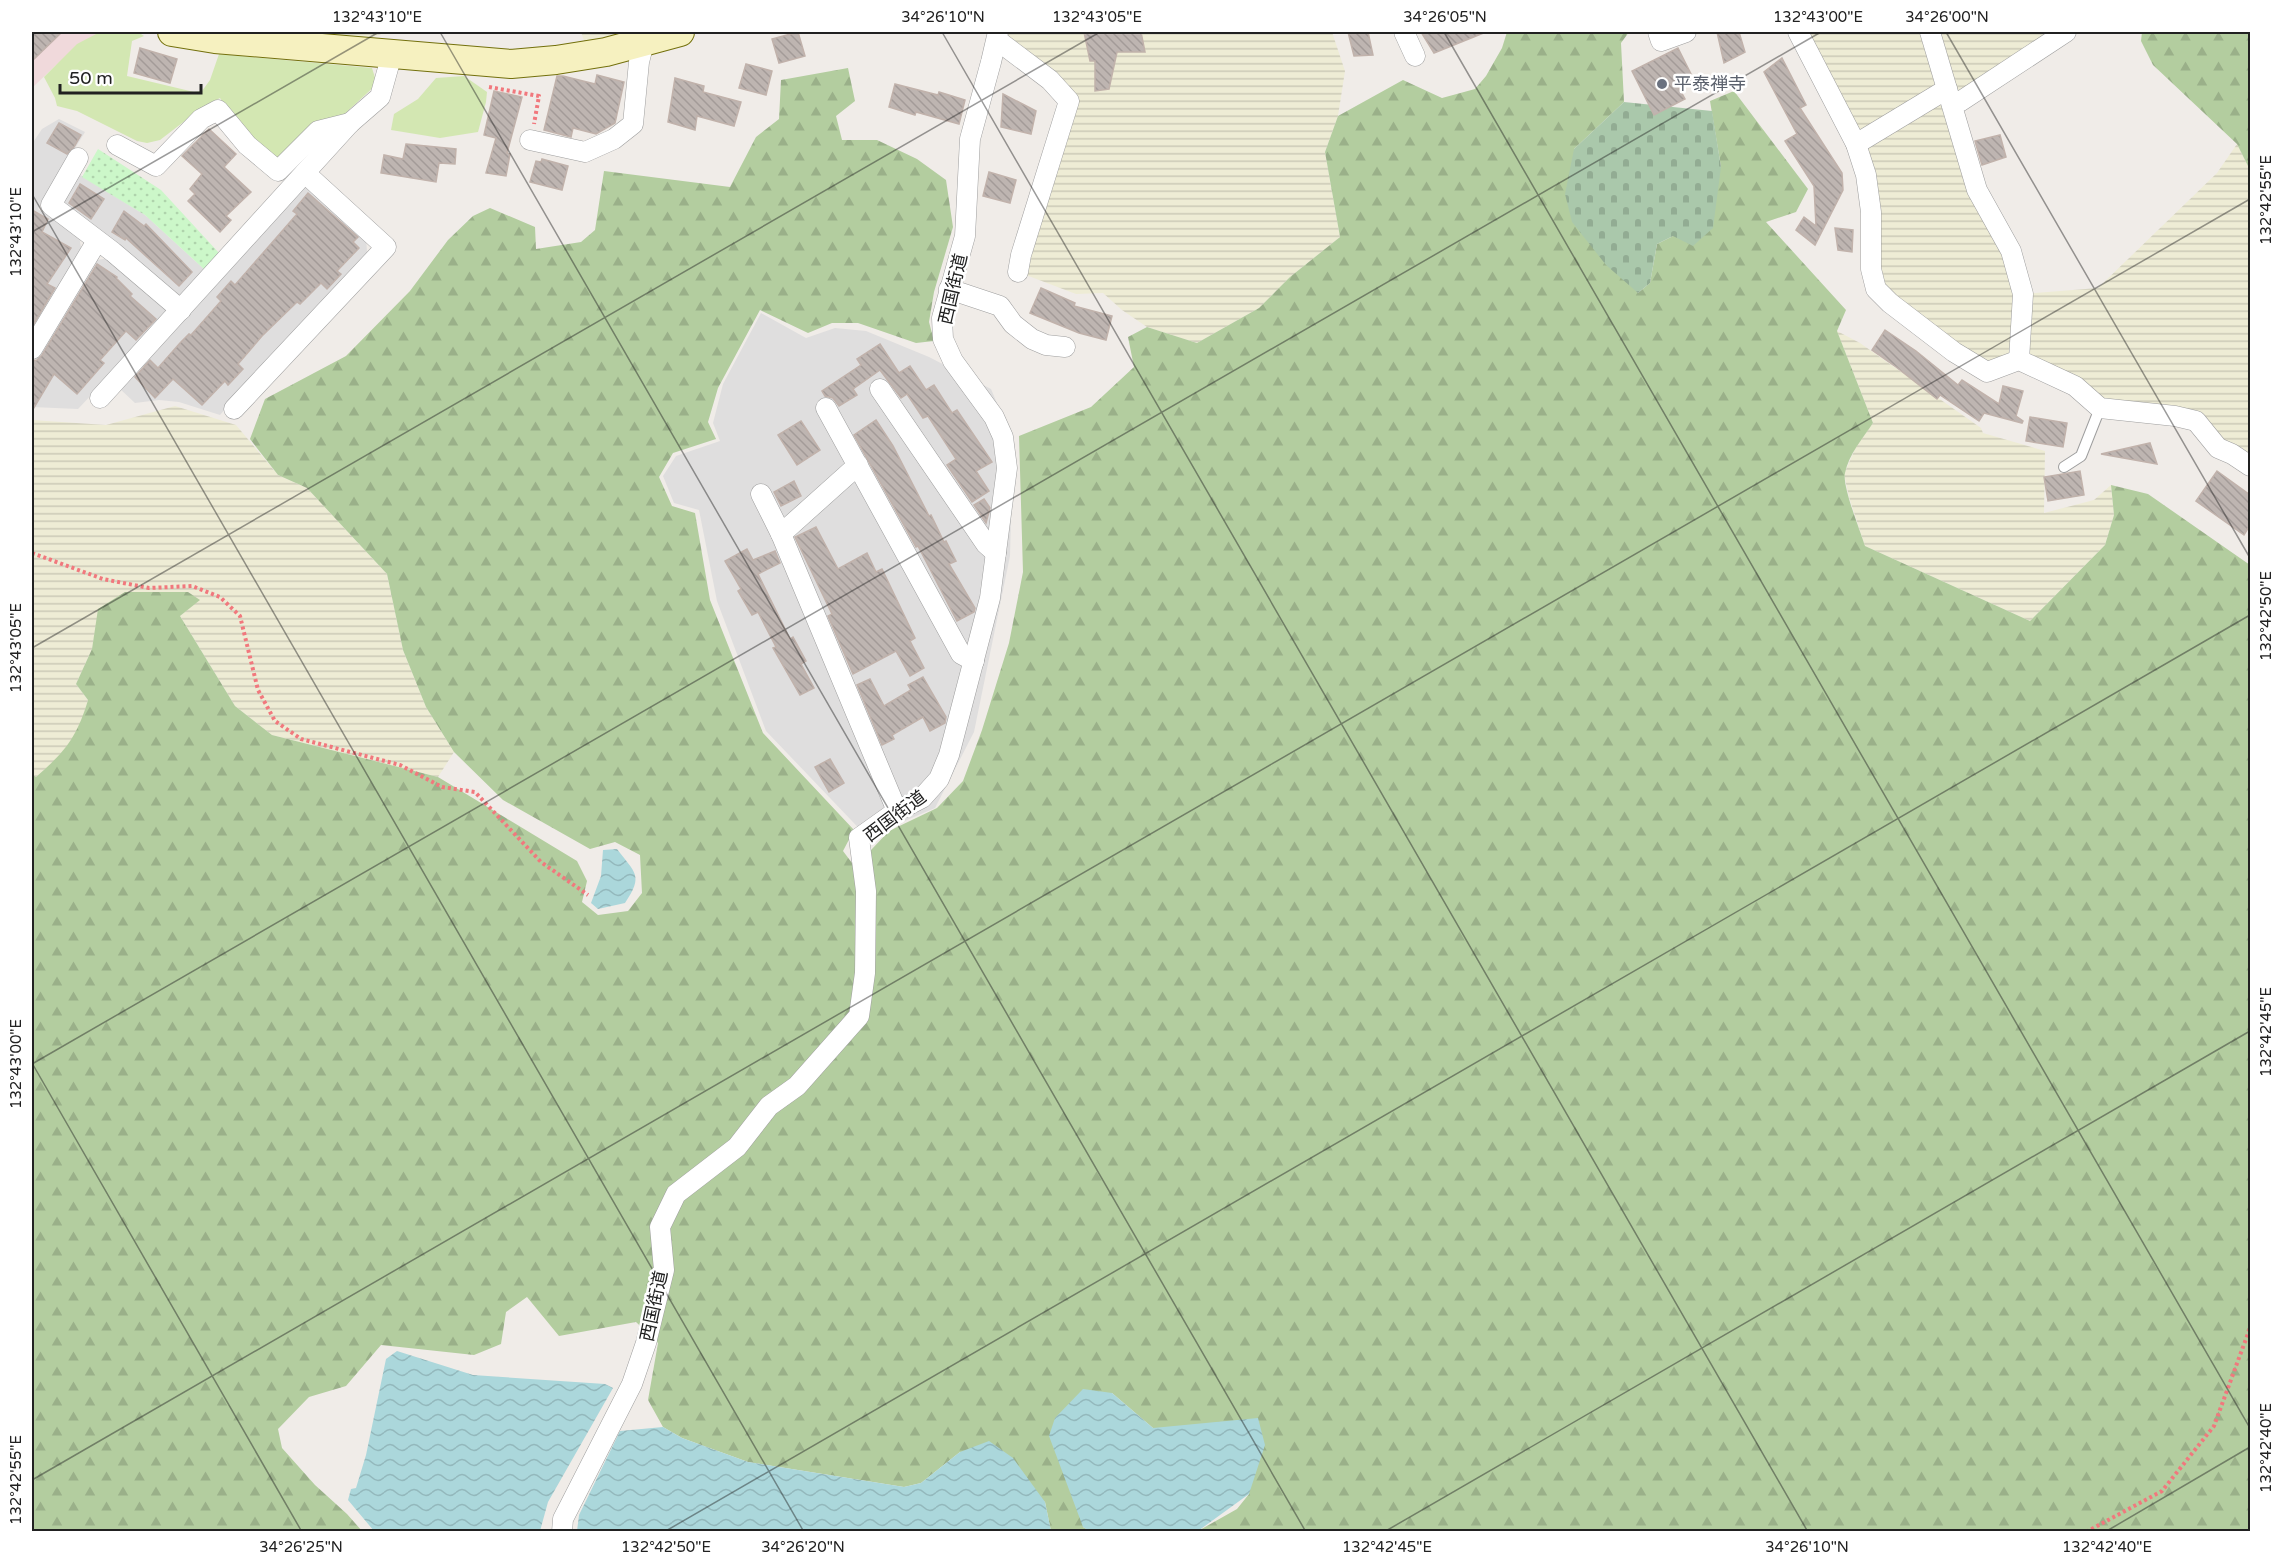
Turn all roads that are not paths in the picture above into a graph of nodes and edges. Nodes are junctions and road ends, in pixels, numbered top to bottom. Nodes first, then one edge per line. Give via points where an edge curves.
1 (172, 32) edge
2 (680, 32) edge
3 (1404, 32) edge
4 (1658, 32) edge
5 (1686, 32) edge
6 (1798, 32) edge
7 (1930, 32) edge
8 (2066, 32) edge
9 (997, 36) edge
10 (275, 38) edge
11 (644, 42) junction
12 (392, 54) junction
13 (1415, 56) dead end
14 (1949, 96) junction
15 (350, 123) junction
16 (530, 140) road end
17 (1856, 144) junction
18 (117, 145) dead end
19 (78, 158) dead end
20 (305, 173) junction
21 (98, 241) junction
22 (1018, 272) dead end
23 (949, 289) junction
24 (181, 310) junction
25 (1065, 347) dead end
26 (32, 349) edge
27 (2019, 360) junction
28 (880, 389) dead end
29 (100, 398) dead end
30 (826, 408) dead end
31 (2100, 408) junction
32 (234, 409) dead end
33 (858, 465) junction
34 (2064, 466) dead end
35 (2250, 466) edge
36 (761, 494) dead end
37 (781, 534) junction
38 (996, 553) junction
39 (974, 660) junction
40 (897, 810) junction
41 (562, 1532) edge

1 - 10 street via 215,39
2 - 11 street
3 - 13 street
4 - 5 street via 1661,41
6 - 17 street
7 - 14 street
8 - 14 street via 1961,101
9 - 22 street via 1069,101
9 - 23 street, 西国街道 via 970,139 965,236
10 - 12 street
11 - 12 street via 589,55 511,64
11 - 16 street via 633,124 614,139 585,152
12 - 15 street via 380,97
14 - 17 street
14 - 27 street via 1977,190 2011,251 2023,294
15 - 18 street via 318,131 278,171 246,145 218,110 201,119 156,166
15 - 20 street
17 - 27 street via 1866,175 1871,212 1871,269 1876,289 1954,352 1987,372
19 - 21 street via 51,205
20 - 24 street
20 - 32 street via 386,247
21 - 24 street
21 - 26 street
23 - 25 street via 1000,306 1013,324 1032,339
23 - 38 street, 西国街道 via 942,318 943,339 1003,437 1007,468
24 - 29 street
27 - 31 street via 2075,386
28 - 38 street
30 - 33 street
31 - 34 lane via 2081,456
31 - 35 street via 2196,421 2218,448
33 - 37 street
33 - 39 street via 961,654
36 - 37 street
37 - 40 street
38 - 39 street, 西国街道 via 990,598
39 - 40 street, 西国街道 via 950,755 939,779 922,798
40 - 41 street, 西国街道 via 859,838 866,891 865,973 859,1016 797,1086 769,1106 736,1147 676,1194 660,1227 664,1270 643,1353 632,1384 563,1519

